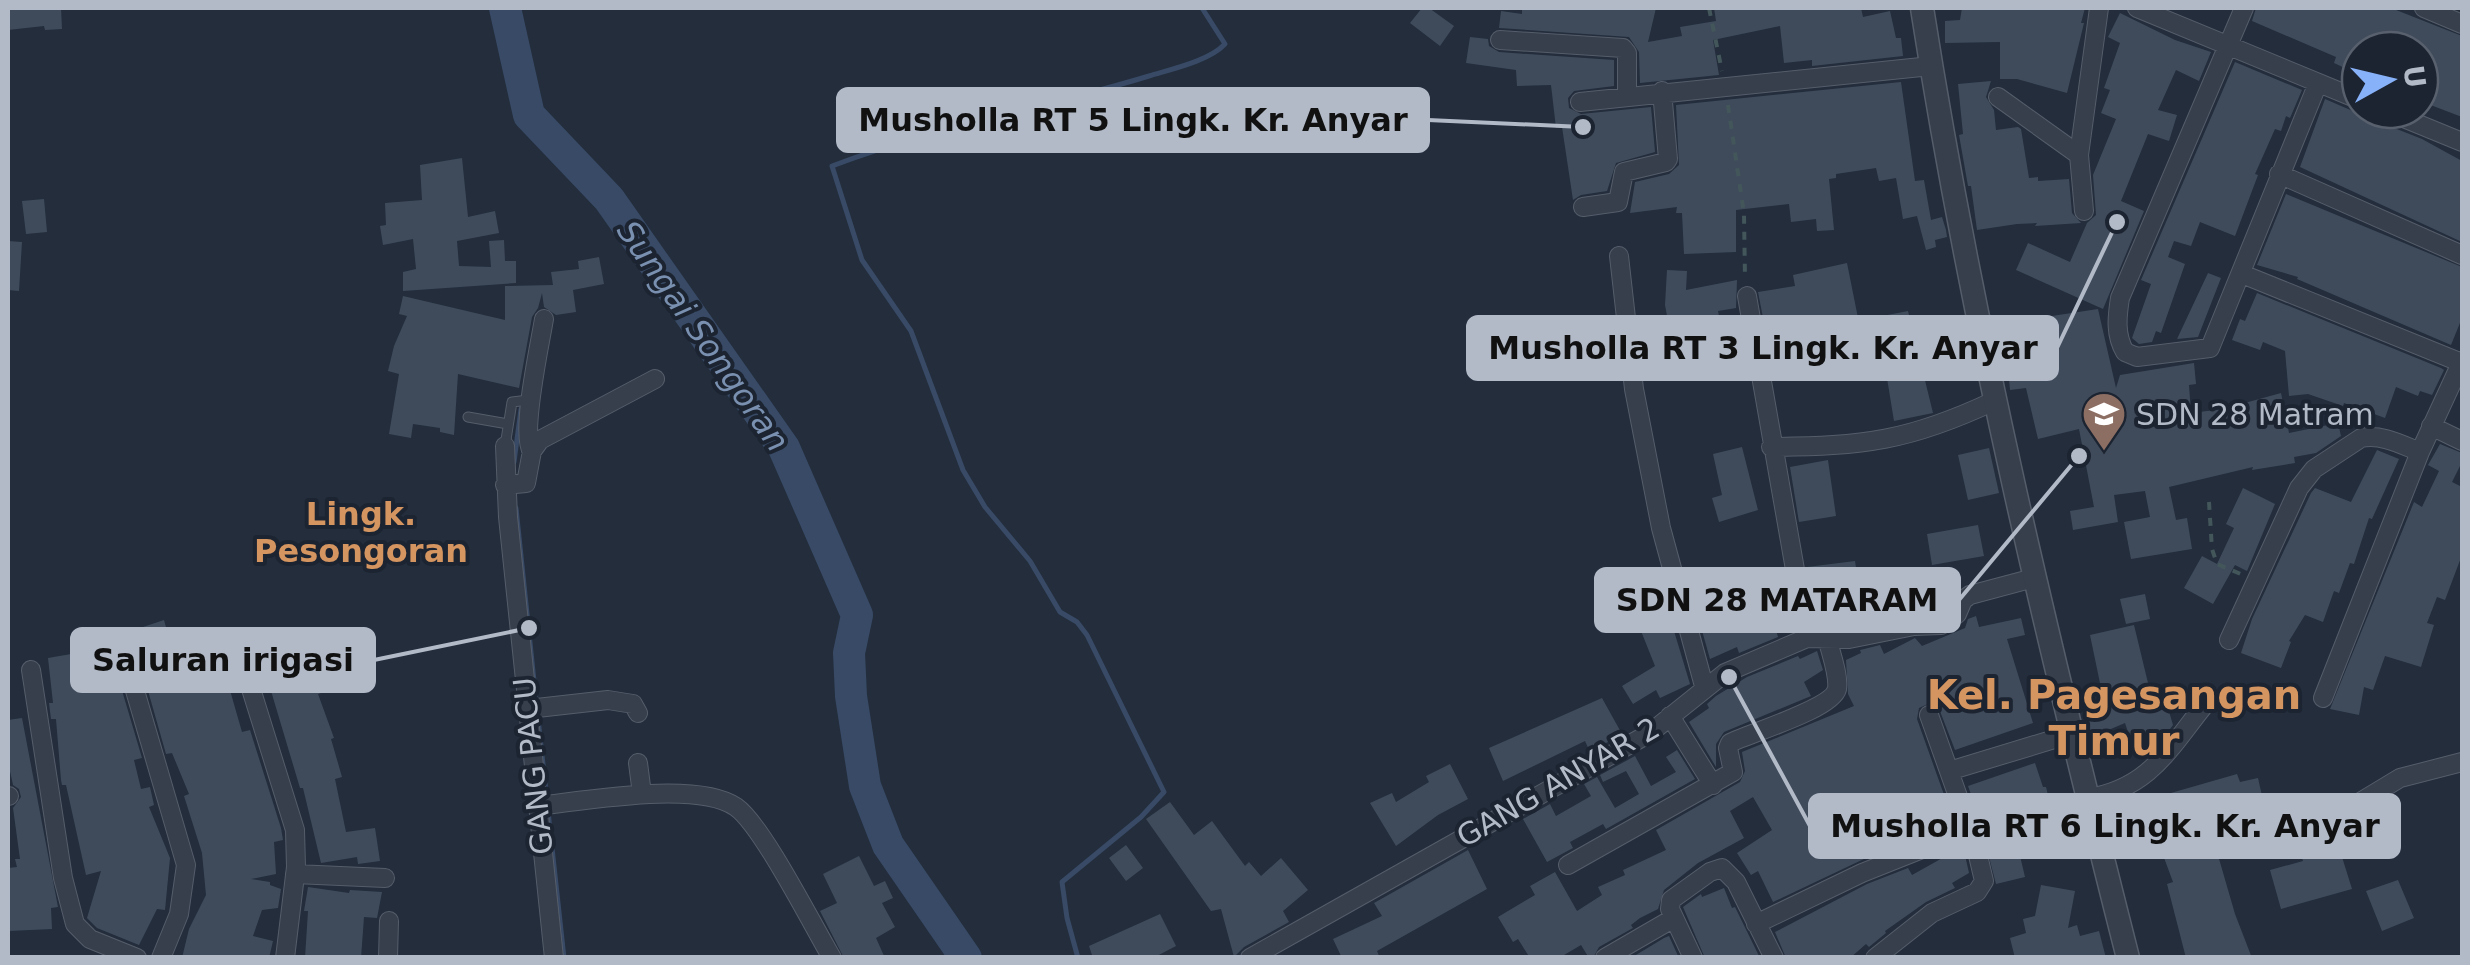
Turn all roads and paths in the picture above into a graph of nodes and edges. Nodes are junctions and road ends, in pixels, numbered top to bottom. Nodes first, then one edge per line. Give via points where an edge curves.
1 (1709, 8) edge
2 (1922, 8) edge
3 (2099, 8) edge
4 (2137, 8) edge
5 (2244, 8) edge
6 (2424, 8) edge
7 (2462, 24) edge
8 (1500, 40) dead end
9 (2230, 47) junction
10 (1931, 66) junction
11 (1726, 84) junction
12 (2318, 84) junction
13 (1662, 91) junction
14 (2340, 92) edge
15 (1626, 96) junction
16 (1998, 98) dead end
17 (1580, 102) dead end
18 (2433, 130) edge
19 (2462, 142) edge
20 (2080, 154) junction
21 (2278, 174) junction
22 (1583, 207) dead end
23 (2084, 211) dead end
24 (2462, 255) edge
25 (1620, 256) dead end
26 (1744, 270) dead end
27 (2242, 274) junction
28 (1746, 296) dead end
29 (544, 318) dead end
30 (2462, 362) edge
31 (655, 379) dead end
32 (526, 399) junction
33 (1994, 401) junction
34 (468, 416) dead end
35 (508, 424) junction
36 (2431, 426) junction
37 (2462, 441) edge
38 (505, 446) joint
39 (1771, 446) junction
40 (532, 452) junction
41 (2420, 452) junction
42 (511, 485) junction
43 (2209, 502) dead end
44 (2034, 578) junction
45 (2257, 580) junction
46 (1807, 638) junction
47 (2229, 640) dead end
48 (1828, 641) junction
49 (124, 653) dead end
50 (30, 670) dead end
51 (247, 676) dead end
52 (1704, 686) junction
53 (2211, 697) dead end
54 (2323, 698) dead end
55 (535, 708) junction
56 (638, 712) dead end
57 (1930, 715) dead end
58 (1670, 716) junction
59 (2071, 734) junction
60 (2462, 762) edge
61 (638, 764) dead end
62 (1949, 772) junction
63 (1713, 785) junction
64 (642, 794) junction
65 (2088, 798) junction
66 (546, 805) junction
67 (2352, 807) dead end
68 (1970, 830) junction
69 (1568, 865) dead end
70 (295, 874) junction
71 (385, 878) dead end
72 (1672, 913) junction
73 (389, 921) dead end
74 (1756, 924) junction
75 (137, 958) edge
76 (161, 958) edge
77 (285, 958) edge
78 (388, 958) edge
79 (554, 958) edge
80 (832, 958) edge
81 (1250, 958) edge
82 (1604, 958) edge
83 (1693, 958) edge
84 (1774, 958) edge
85 (1875, 958) edge
86 (2128, 958) edge

1 - 11 path
2 - 10 street
3 - 20 street
4 - 9 street
5 - 9 street
6 - 7 street
8 - 15 street via 1623,48
9 - 12 street
9 - 27 street via 2120,298 2121,347 2131,356 2206,351
10 - 11 street
10 - 33 street
11 - 13 street
11 - 26 path via 1744,214
12 - 14 street
12 - 21 street
13 - 15 street
13 - 22 street via 1666,162 1624,172 1618,202
15 - 17 street
16 - 20 street
18 - 19 street
20 - 23 street
21 - 24 street
21 - 27 street
25 - 52 street via 1634,389 1657,510
27 - 30 street
28 - 39 street
29 - 32 street
30 - 36 street
31 - 40 street via 549,434
32 - 35 lane, GANG PACU via 512,402
32 - 40 street
33 - 39 street via 1894,440
33 - 44 street
34 - 35 lane
35 - 38 lane, GANG PACU
36 - 37 street
36 - 41 street
38 - 42 street, GANG PACU
39 - 46 street
40 - 42 street via 529,479
41 - 45 street via 2369,436 2314,469
41 - 54 street
42 - 55 street, GANG PACU
43 - 45 path via 2217,564
44 - 48 street via 1980,591 1940,624
44 - 59 street
45 - 47 street
46 - 48 street
46 - 52 street, GANG ANYAR 2
48 - 63 street via 1838,686 1833,696 1730,742 1735,768
49 - 76 street via 186,865 179,914
50 - 75 street via 75,924 90,939
51 - 70 street via 291,813
52 - 58 street, GANG ANYAR 2
53 - 65 street via 2148,775
55 - 56 street via 608,700 633,704
55 - 66 street, GANG PACU
57 - 62 street
58 - 63 street
58 - 81 street, GANG ANYAR 2
59 - 62 street
59 - 65 street
60 - 67 street via 2400,778
61 - 64 street
62 - 68 street
63 - 69 street
64 - 66 street
64 - 80 street via 696,795 736,807
65 - 86 street
66 - 79 street, GANG PACU
68 - 74 street
68 - 85 street via 1982,888 1932,914
70 - 71 street
70 - 77 street
72 - 74 street via 1674,896 1722,868
72 - 82 street
72 - 83 street
73 - 78 street
74 - 84 street

